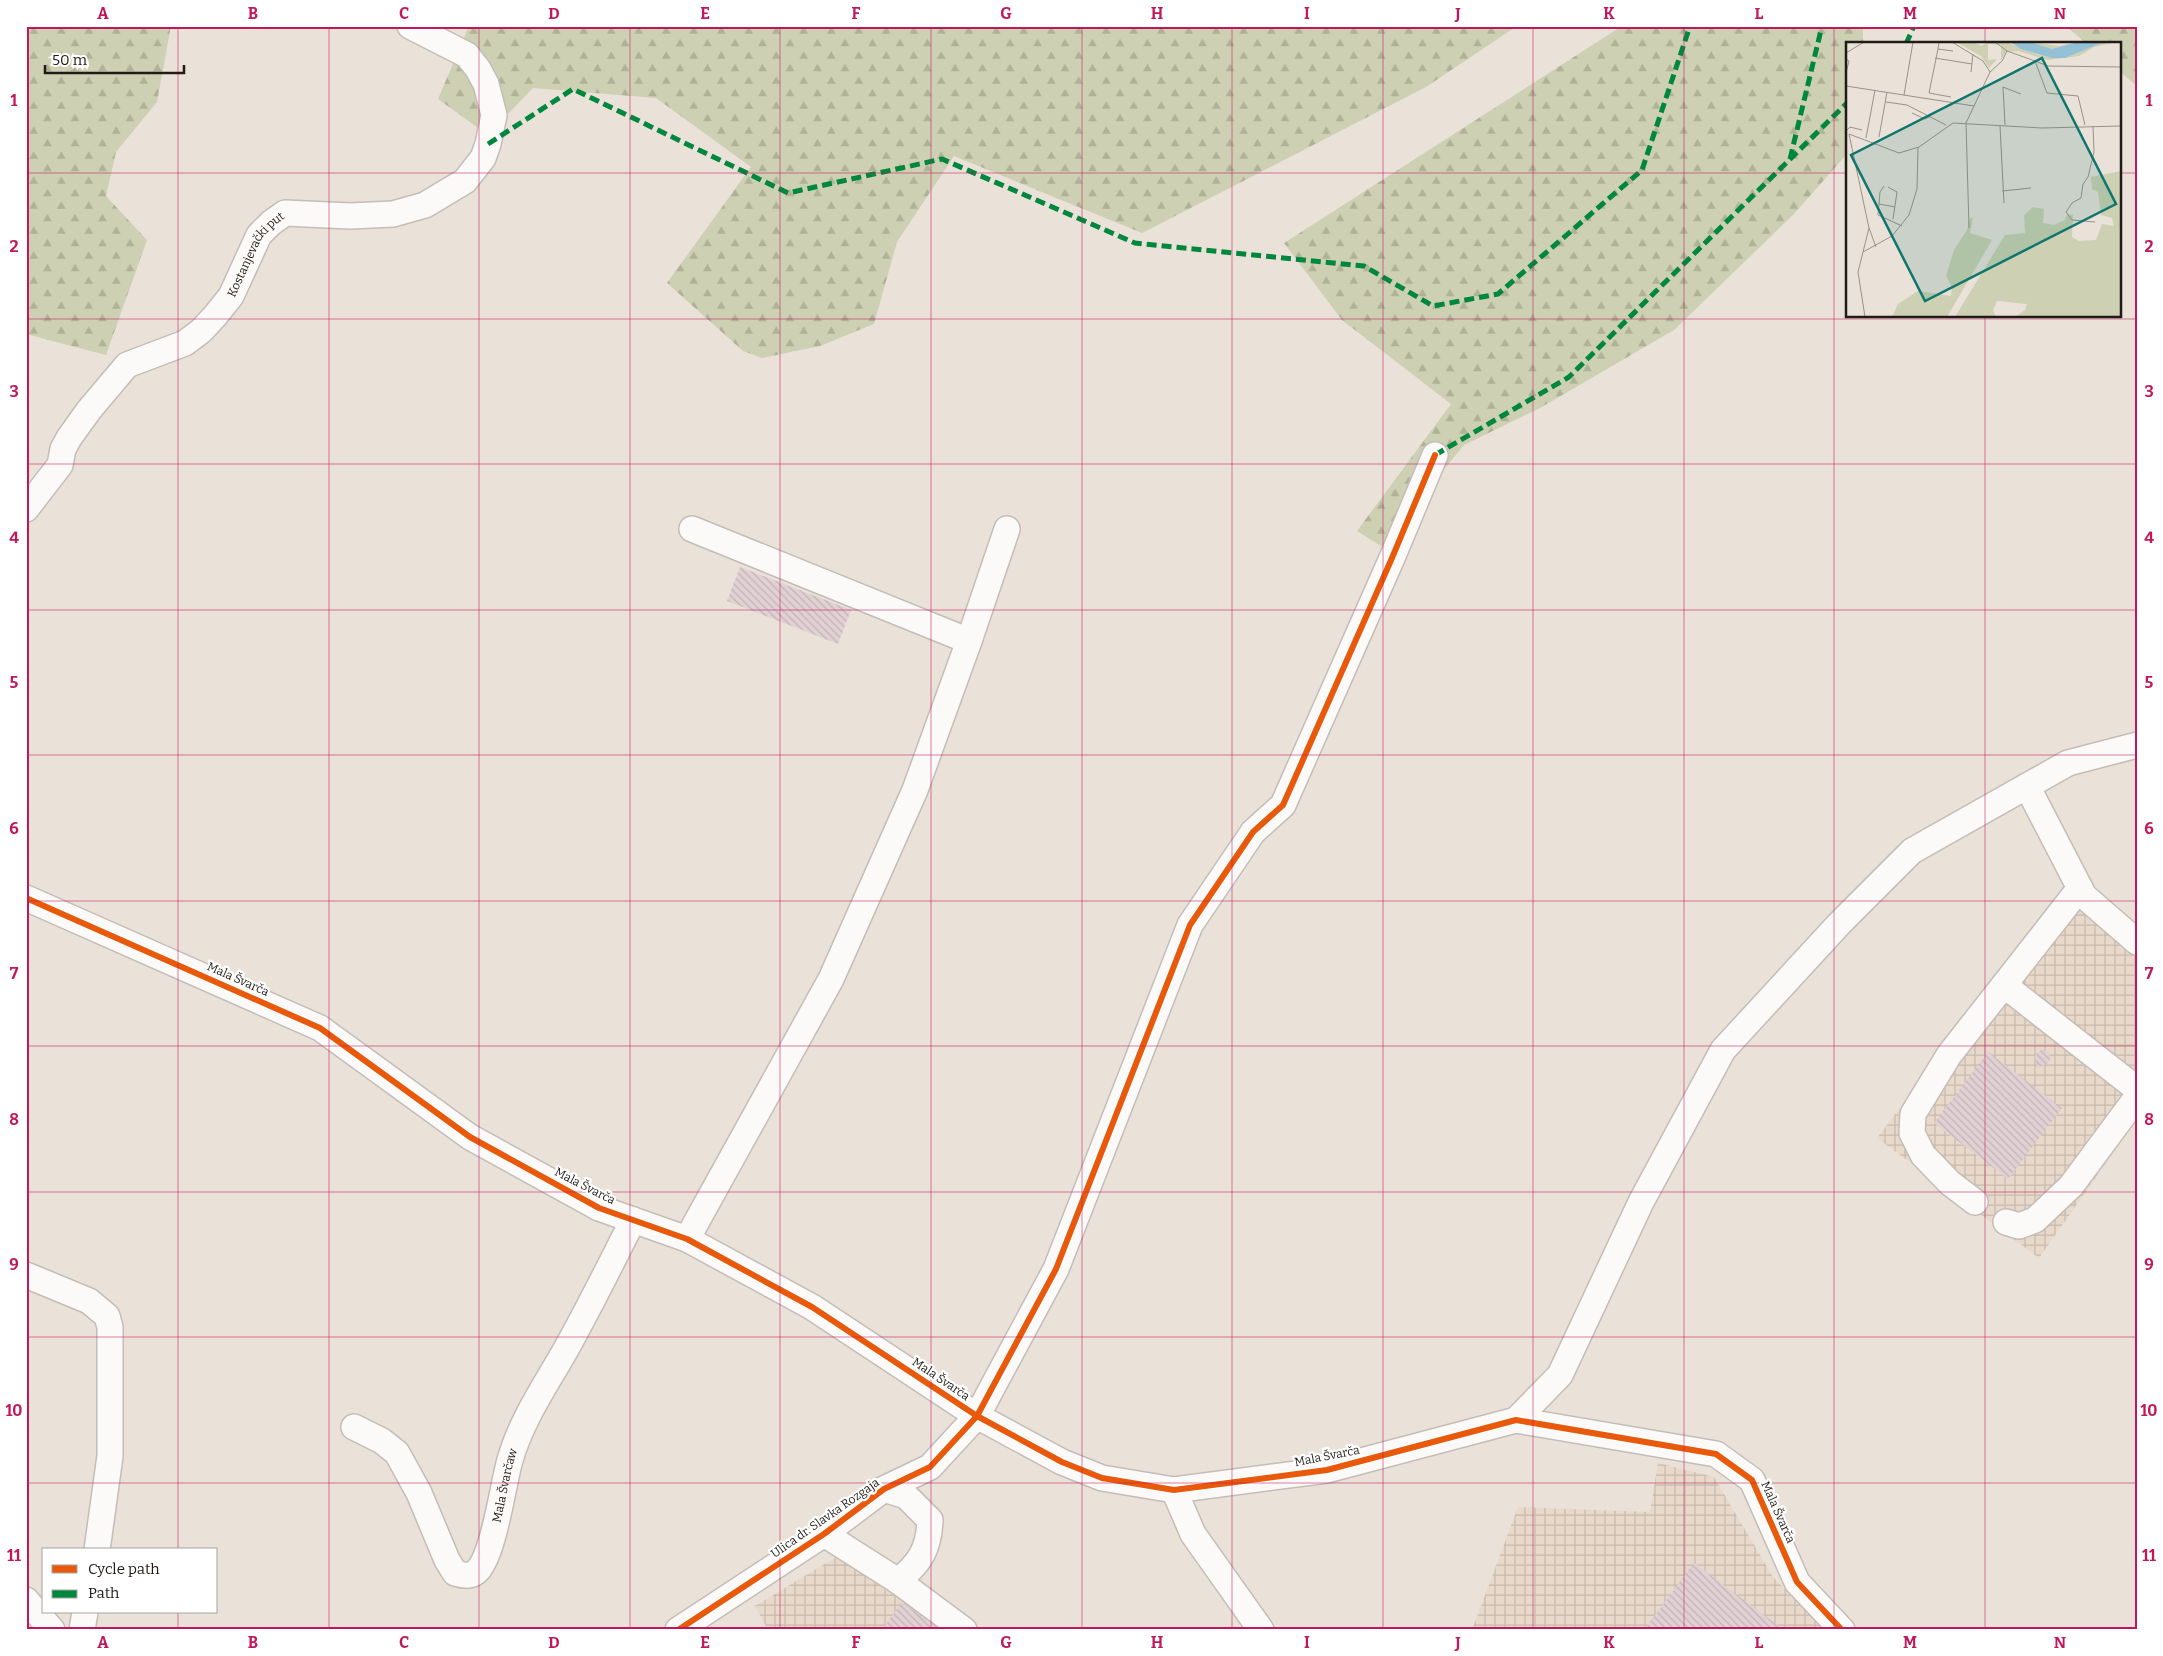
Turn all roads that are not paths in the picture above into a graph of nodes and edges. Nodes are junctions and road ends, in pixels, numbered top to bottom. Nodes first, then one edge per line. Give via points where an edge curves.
1 (410, 26) edge
2 (1435, 455) dead end
3 (26, 509) edge
4 (692, 529) dead end
5 (1007, 529) dead end
6 (969, 641) junction
7 (2137, 745) edge
8 (2027, 786) junction
9 (2080, 888) junction
10 (26, 898) edge
11 (2137, 942) edge
12 (2004, 985) junction
13 (2137, 1089) edge
14 (2137, 1097) edge
15 (1975, 1202) dead end
16 (633, 1220) junction
17 (2006, 1222) dead end
18 (687, 1239) junction
19 (26, 1275) edge
20 (977, 1416) junction
21 (1516, 1420) junction
22 (354, 1427) dead end
23 (884, 1489) junction
24 (1174, 1490) junction
25 (824, 1534) junction
26 (97, 1548) edge
27 (898, 1581) junction
28 (26, 1600) edge
29 (85, 1614) edge
30 (52, 1630) edge
31 (82, 1630) edge
32 (678, 1630) edge
33 (964, 1630) edge
34 (1261, 1630) edge
35 (1842, 1630) edge

1 - 3 street, Kostanjevački put via 467,55 486,84 494,114 488,144 483,158 465,181 424,205 393,214 285,213 271,223 259,235 231,296 215,316 185,342 127,365 88,410 63,449 60,465
2 - 20 street, Ulica dr. Slavka Rozgaja via 1283,805 1253,832 1190,925 1056,1269
4 - 6 street
5 - 6 street
6 - 18 street via 915,790 831,979
7 - 8 street via 2068,763
8 - 9 street
8 - 21 street via 1912,850 1723,1050 1641,1202 1560,1375
9 - 11 street via 2084,896
9 - 12 street
10 - 16 street, Mala Švarča via 320,1028 470,1137 599,1208
12 - 13 street
12 - 15 street via 1949,1055 1913,1114 1912,1133 1923,1155 1950,1183
14 - 17 street via 2071,1186 2036,1220 2018,1226
16 - 18 street, Mala Švarča
16 - 22 street, Mala Švarčaw via 521,1430 510,1459 492,1536 476,1572 470,1575 455,1573 419,1493 397,1454 382,1441
18 - 20 street, Mala Švarča via 812,1307
19 - 26 street via 89,1301 101,1309 109,1322 110,1456
20 - 23 street, Ulica dr. Slavka Rozgaja via 930,1467
20 - 24 street, Mala Švarča via 1062,1462 1102,1478
21 - 24 street, Mala Švarča via 1328,1470
21 - 35 street, Mala Švarča via 1716,1454 1752,1480 1798,1582
23 - 25 street, Ulica dr. Slavka Rozgaja
23 - 27 street via 906,1496 930,1520 924,1553 910,1572
24 - 34 street via 1193,1534
25 - 27 street, Ulica dr. Slavka Rozgaja
25 - 32 street, Ulica dr. Slavka Rozgaja
27 - 33 street, Ulica dr. Slavka Rozgaja
28 - 30 street
29 - 31 street

